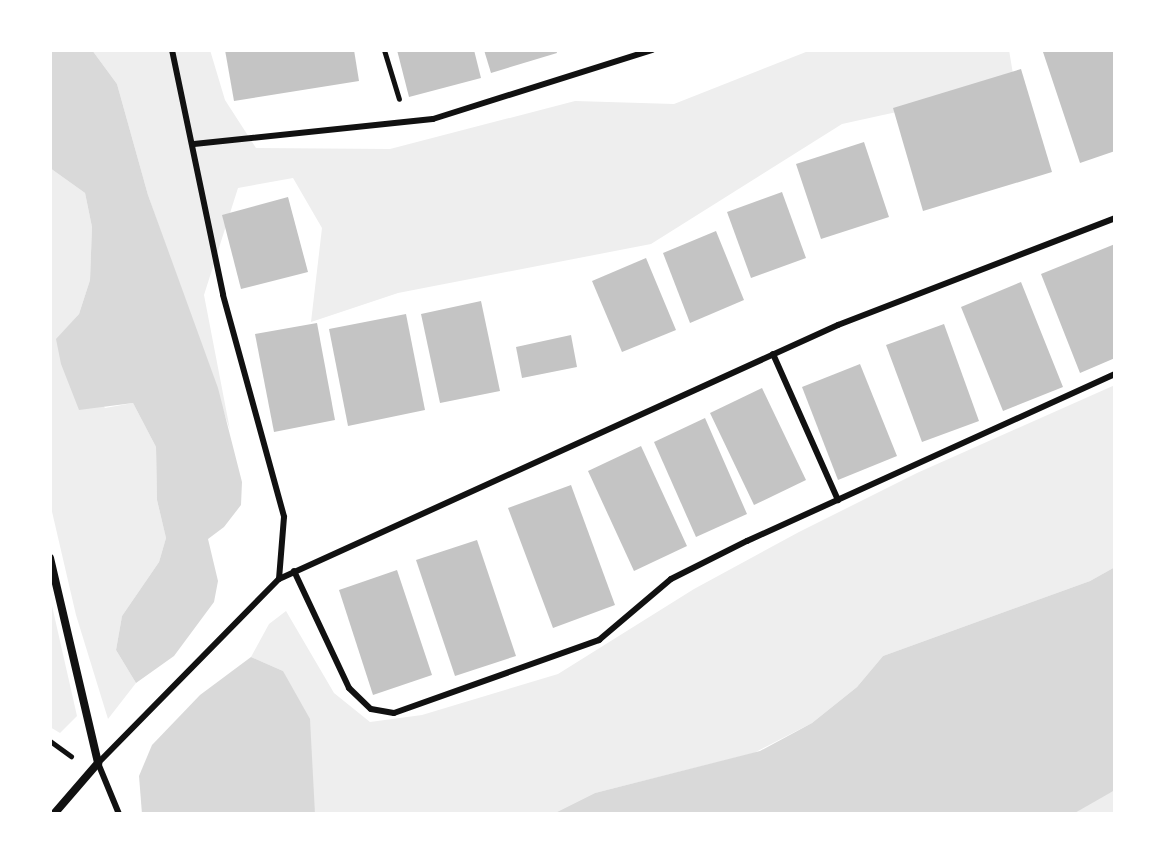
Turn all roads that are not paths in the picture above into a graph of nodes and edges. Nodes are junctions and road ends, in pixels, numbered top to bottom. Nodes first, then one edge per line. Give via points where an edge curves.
1 (172, 50) edge
2 (652, 50) edge
3 (194, 144) junction
4 (1115, 218) edge
5 (773, 354) junction
6 (1115, 374) edge
7 (838, 500) junction
8 (50, 558) edge
9 (294, 571) junction
10 (279, 579) junction
11 (98, 763) junction
12 (54, 814) edge
13 (119, 814) edge

1 - 3 lane
2 - 3 lane via 433,119
3 - 10 lane via 223,295 284,517
4 - 5 lane
5 - 7 lane
5 - 9 lane
6 - 7 lane
7 - 9 lane via 671,579 599,640 394,713 371,709 349,688
8 - 11 street
9 - 10 lane
10 - 11 lane
11 - 12 street
11 - 13 lane

